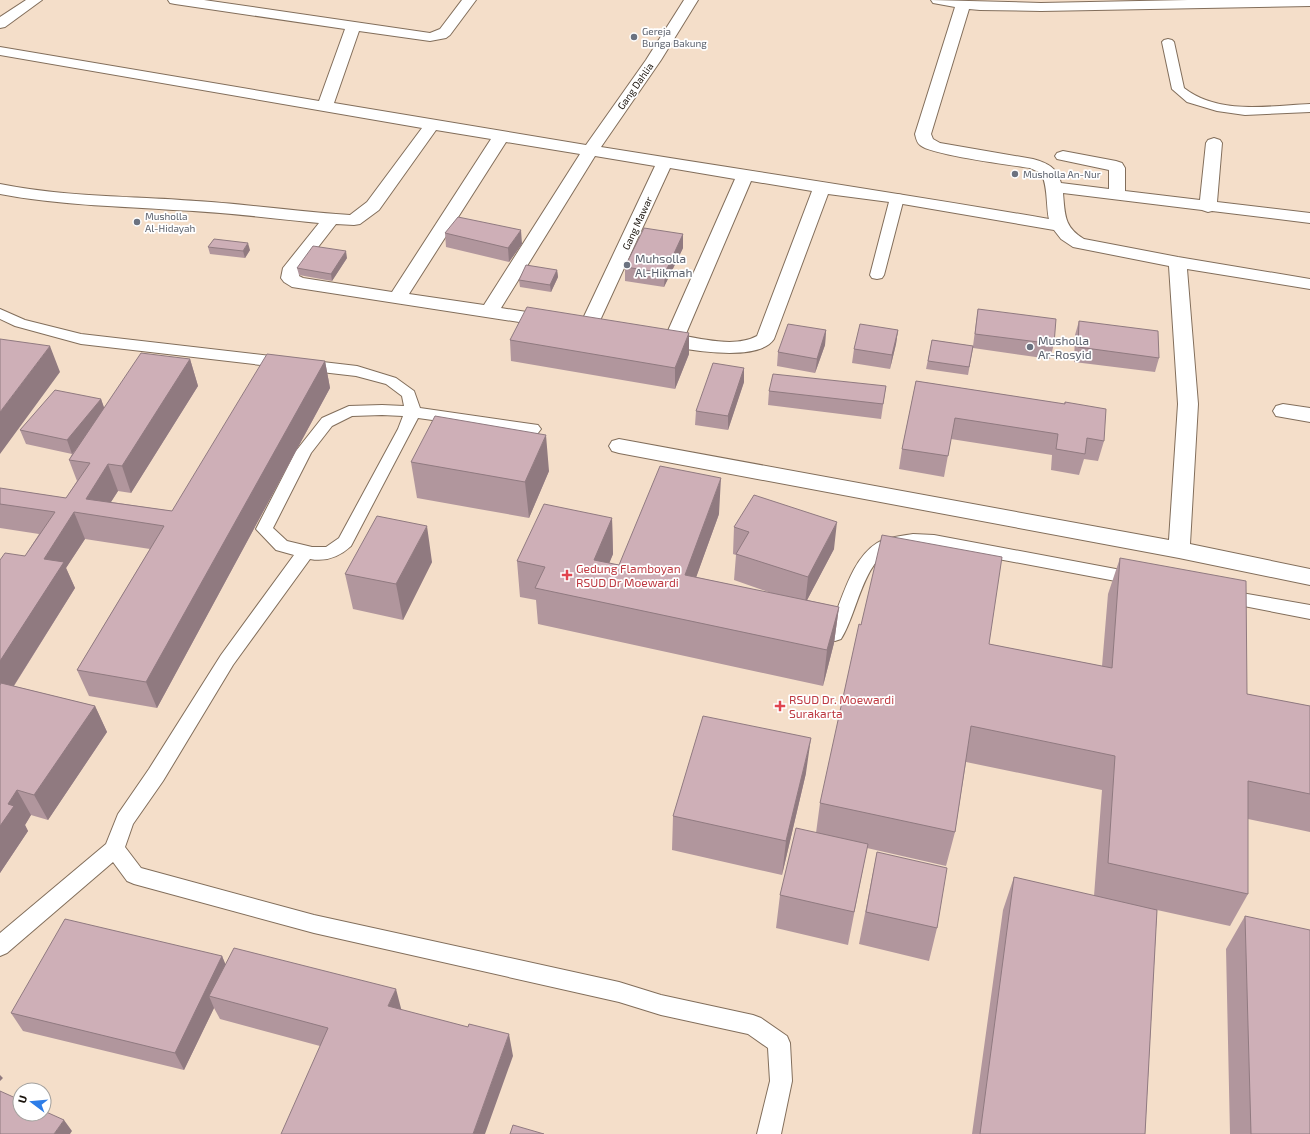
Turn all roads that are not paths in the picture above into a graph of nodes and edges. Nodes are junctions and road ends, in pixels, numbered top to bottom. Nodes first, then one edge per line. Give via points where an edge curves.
1 (35, 0) edge
2 (175, 0) edge
3 (271, 0) edge
4 (469, 0) edge
5 (691, 0) edge
6 (938, 0) edge
7 (1310, 2) edge
8 (982, 3) edge
9 (963, 4) junction
10 (262, 11) junction
11 (0, 24) edge
12 (354, 25) junction
13 (1168, 42) dead end
14 (0, 51) edge
15 (325, 106) junction
16 (1310, 108) edge
17 (432, 125) junction
18 (502, 135) junction
19 (1214, 143) dead end
20 (590, 150) junction
21 (1063, 156) dead end
22 (665, 162) junction
23 (745, 175) junction
24 (1053, 187) junction
25 (822, 188) junction
26 (0, 189) edge
27 (1117, 194) junction
28 (897, 198) junction
29 (1208, 207) junction
30 (1310, 218) edge
31 (331, 219) junction
32 (1060, 226) junction
33 (1178, 262) junction
34 (878, 275) dead end
35 (1310, 284) edge
36 (398, 297) junction
37 (490, 311) junction
38 (0, 314) edge
39 (643, 335) edge
40 (674, 340) junction
41 (1283, 411) dead end
42 (413, 412) junction
43 (1310, 415) edge
44 (533, 429) dead end
45 (620, 446) dead end
46 (1179, 550) junction
47 (306, 552) junction
48 (1310, 577) edge
49 (1154, 583) edge
50 (1208, 593) edge
51 (1310, 612) edge
52 (801, 628) edge
53 (114, 849) junction
54 (0, 946) edge
55 (769, 1134) edge

1 - 11 street
2 - 10 street
3 - 10 street
4 - 12 street via 445,32 436,36
5 - 20 street, Gang Dahlia
6 - 9 street
7 - 8 street via 1041,7
8 - 9 street
9 - 24 street via 923,138 935,147 1040,166 1049,172
10 - 12 street
12 - 15 street
13 - 16 lane via 1178,89 1191,99 1217,107 1245,111
14 - 15 street
15 - 17 street
17 - 18 street
17 - 31 street via 373,206 354,220
18 - 20 street
18 - 36 street
19 - 29 street
20 - 22 street
20 - 37 street, Gang Dahlia
21 - 27 street via 1116,166
22 - 23 street
22 - 37 street, Gang Mawar via 583,326
23 - 25 street
23 - 40 street
24 - 27 street
24 - 32 street
25 - 28 street
25 - 40 street via 761,344 734,347
26 - 31 street via 55,198 198,206
27 - 29 street
28 - 32 street
28 - 34 lane
29 - 30 street
31 - 36 street via 292,268 290,278 298,283
32 - 33 street via 1070,238 1079,243
33 - 35 street
33 - 46 street via 1188,404
36 - 37 street
38 - 42 lane via 20,323 81,339 357,371 391,381 409,394
39 - 40 street
41 - 43 street
42 - 44 lane
42 - 47 lane via 345,542 335,552 319,555
42 - 47 lane via 349,411 327,422 304,451 264,529 282,546
45 - 46 street
46 - 48 street
47 - 53 lane via 227,660 125,820
49 - 52 lane via 917,539 883,546 871,554 835,634
50 - 51 lane
53 - 54 lane
53 - 55 lane via 134,875 314,924 619,992 752,1025 780,1042 781,1081

